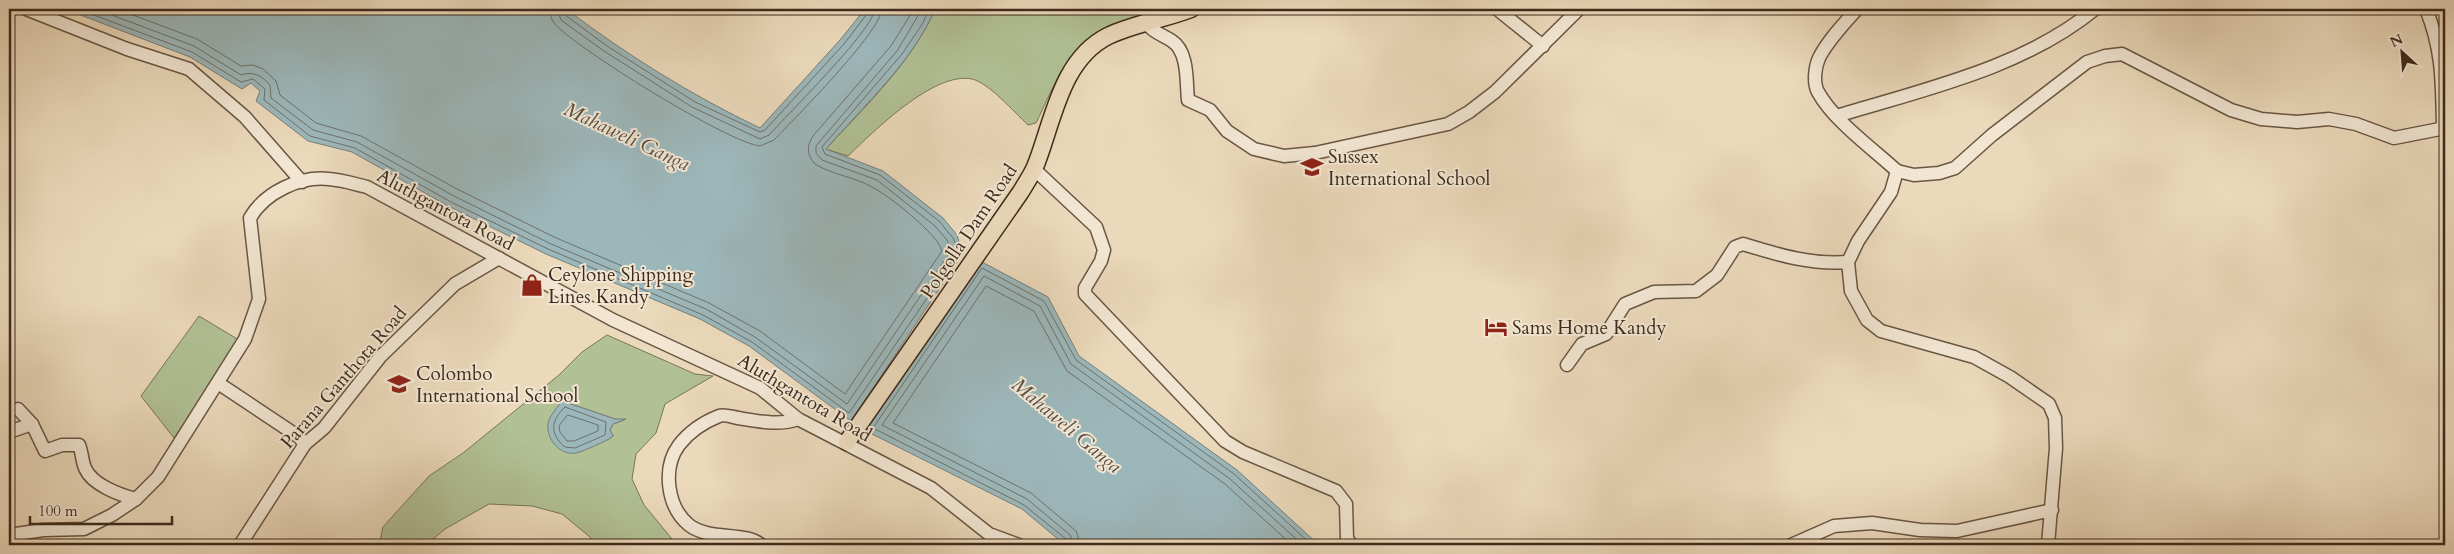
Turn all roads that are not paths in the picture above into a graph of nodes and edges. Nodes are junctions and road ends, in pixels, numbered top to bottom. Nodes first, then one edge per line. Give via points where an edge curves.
1 (26, 9) edge
2 (1192, 9) edge
3 (1497, 9) edge
4 (1579, 9) edge
5 (1857, 9) edge
6 (2095, 9) edge
7 (2426, 9) edge
8 (1147, 24) junction
9 (1543, 46) junction
10 (1837, 116) junction
11 (2444, 128) edge
12 (1034, 169) junction
13 (1897, 171) junction
14 (302, 182) junction
15 (499, 258) junction
16 (1848, 262) junction
17 (1567, 365) dead end
18 (218, 383) junction
19 (18, 410) dead end
20 (798, 419) junction
21 (32, 424) junction
22 (9, 432) edge
23 (851, 436) junction
24 (305, 444) junction
25 (136, 499) junction
26 (2052, 510) junction
27 (9, 539) edge
28 (240, 545) edge
29 (761, 545) edge
30 (1019, 545) edge
31 (1352, 545) edge
32 (1791, 545) edge
33 (2048, 545) edge

1 - 14 street via 127,49 189,69 245,117
2 - 8 main road, Polgolla Dam Road
3 - 9 street
4 - 9 street
5 - 10 street via 1819,58 1815,73 1817,90
6 - 10 street via 2073,27 1990,68
7 - 11 street via 2436,34 2442,67
8 - 9 street via 1178,47 1184,64 1188,100 1210,110 1227,131 1254,148 1284,156 1448,124 1495,92
8 - 12 main road, Polgolla Dam Road via 1107,36 1088,49 1057,102
10 - 13 street
11 - 13 street via 2394,138 2356,124 2328,119 2297,122 2261,119 2231,110 2130,57 2114,55 2087,62 1992,134 1955,168 1914,175
12 - 23 main road, Polgolla Dam Road
12 - 31 street via 1096,227 1104,250 1085,294 1225,441 1243,452 1336,491 1346,504 1347,539
13 - 16 street via 1891,192
14 - 15 street, Aluthgantota Road via 328,179 367,187
14 - 18 street, Aluthgantota Road via 268,197 250,218 258,299 245,339
15 - 20 street, Aluthgantota Road via 613,320 760,388
15 - 24 street, Parana Ganthota Road via 455,284 417,319 380,357 324,428
16 - 17 street via 1826,264 1794,259 1743,244 1735,247 1716,275 1696,291 1654,292 1625,304 1606,334 1582,344
16 - 26 street via 1851,291 1867,320 1881,331 1974,357 2050,404 2055,418 2056,448
18 - 24 street
18 - 25 street, Aluthgantota Road via 158,477
19 - 21 street
20 - 23 street, Aluthgantota Road
20 - 29 street via 779,422 721,415 695,429 678,446 668,476 673,504 689,525 716,536 756,540
21 - 22 street
21 - 25 street via 45,451 79,445 86,470 97,482 122,496
23 - 30 street, Aluthgantota Road via 869,457 931,488 989,534
24 - 28 street, Parana Ganthota Road
25 - 27 street, Aluthgantota Road via 84,529 43,530 16,534
26 - 32 street via 1958,531 1920,530 1872,523 1834,526
26 - 33 street

